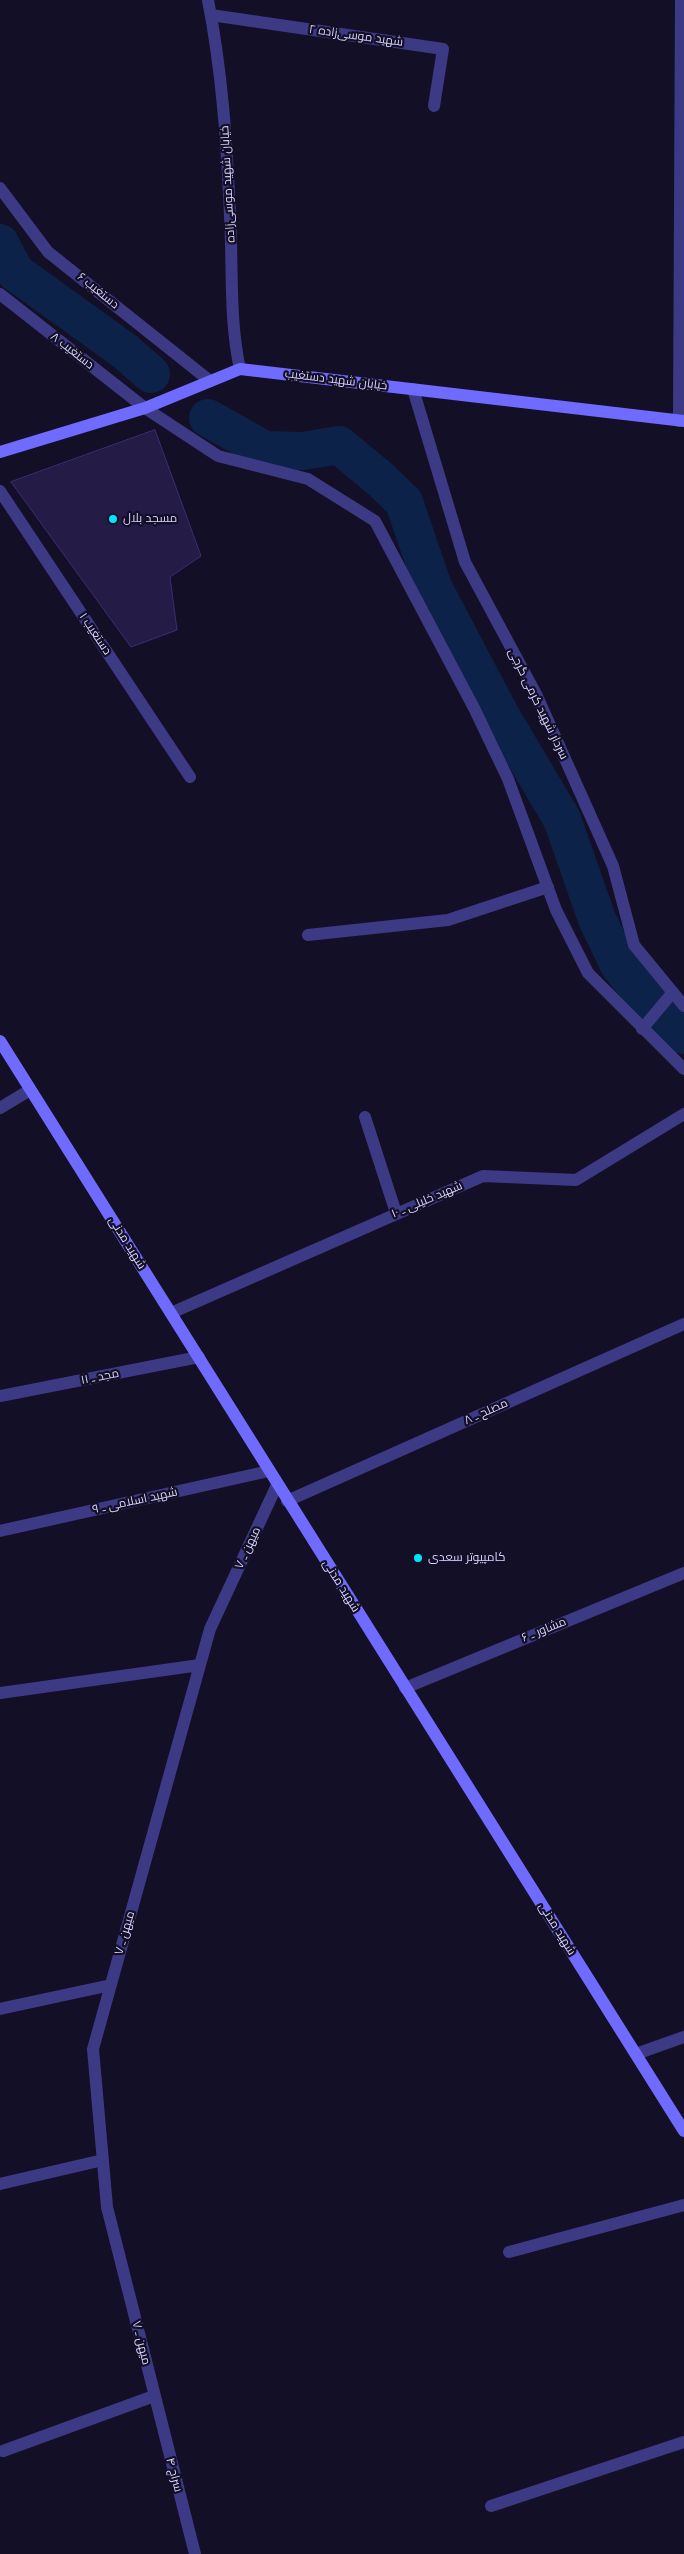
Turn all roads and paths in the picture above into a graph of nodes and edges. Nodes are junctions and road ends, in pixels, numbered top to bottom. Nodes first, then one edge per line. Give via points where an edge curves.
1 (208, 0) edge
2 (681, 0) edge
3 (211, 15) junction
4 (434, 106) dead end
5 (0, 188) edge
6 (0, 294) edge
7 (240, 369) junction
8 (210, 381) junction
9 (414, 389) junction
10 (145, 408) junction
11 (682, 421) edge
12 (0, 452) edge
13 (0, 491) edge
14 (190, 777) dead end
15 (548, 887) junction
16 (308, 935) dead end
17 (673, 992) junction
18 (684, 1006) edge
19 (642, 1028) junction
20 (0, 1041) edge
21 (684, 1070) edge
22 (30, 1090) junction
23 (0, 1108) edge
24 (684, 1114) edge
25 (365, 1117) dead end
26 (396, 1213) junction
27 (171, 1313) junction
28 (684, 1324) edge
29 (199, 1357) junction
30 (0, 1396) edge
31 (270, 1471) junction
32 (277, 1485) junction
33 (287, 1501) junction
34 (0, 1530) edge
35 (684, 1573) edge
36 (200, 1665) junction
37 (405, 1688) junction
38 (0, 1693) edge
39 (110, 1986) junction
40 (0, 2009) edge
41 (684, 2037) edge
42 (636, 2054) junction
43 (684, 2131) edge
44 (103, 2160) junction
45 (0, 2184) edge
46 (684, 2205) edge
47 (509, 2252) dead end
48 (154, 2396) junction
49 (684, 2442) edge
50 (3, 2451) dead end
51 (490, 2506) dead end
52 (195, 2554) edge

1 - 3 street, خیابان شهید موسی‌زاده
2 - 11 street
3 - 4 street, شهید موسی‌زاده ۲ via 443,49
3 - 7 street, خیابان شهید موسی‌زاده via 219,58 235,346
5 - 8 street, دستغیب ۶ via 48,252
6 - 10 street, دستغیب ۸
7 - 8 street, خیابان شهید دستغیب
7 - 9 street, خیابان شهید دستغیب
8 - 10 street, خیابان شهید دستغیب
9 - 11 street, خیابان شهید دستغیب
9 - 17 street, سردار شهید کرمی گرجی via 465,562 536,694 613,866 634,945
10 - 12 street, خیابان شهید دستغیب
10 - 15 street, دستغیب ۸ via 218,456 308,479 375,521 508,779
13 - 14 street, دستغیب ۱
15 - 16 street via 448,920
15 - 19 street, دستغیب ۸ via 588,973
17 - 18 street, سردار شهید کرمی گرجی
17 - 19 street
19 - 21 street, دستغیب ۸
20 - 22 street, شهید مدنی
22 - 23 street
22 - 27 street, شهید مدنی
24 - 26 street, شهید خلیلی ـ ۱۰ via 576,1180 483,1176
25 - 26 street
26 - 27 street, شهید خلیلی ـ ۱۰
27 - 29 street, شهید مدنی
28 - 33 street, مصلح ـ ۸
29 - 30 street, مجد ـ ۱۱
29 - 31 street, شهید مدنی
31 - 32 street, شهید مدنی
31 - 34 street, شهید اسلامی ـ ۹
32 - 33 street, شهید مدنی
32 - 36 street, میهن ـ ۷ via 210,1629
33 - 37 street, شهید مدنی
35 - 37 street, مشاور ـ ۶
36 - 38 street
36 - 39 street, میهن ـ ۷
37 - 42 street, شهید مدنی
39 - 40 street
39 - 44 street, میهن ـ ۷ via 93,2049
41 - 42 street
42 - 43 street, شهید مدنی
44 - 45 street
44 - 48 street, میهن ـ ۷ via 107,2207
46 - 47 street
48 - 50 street
48 - 52 street, سراج ۴
49 - 51 street

